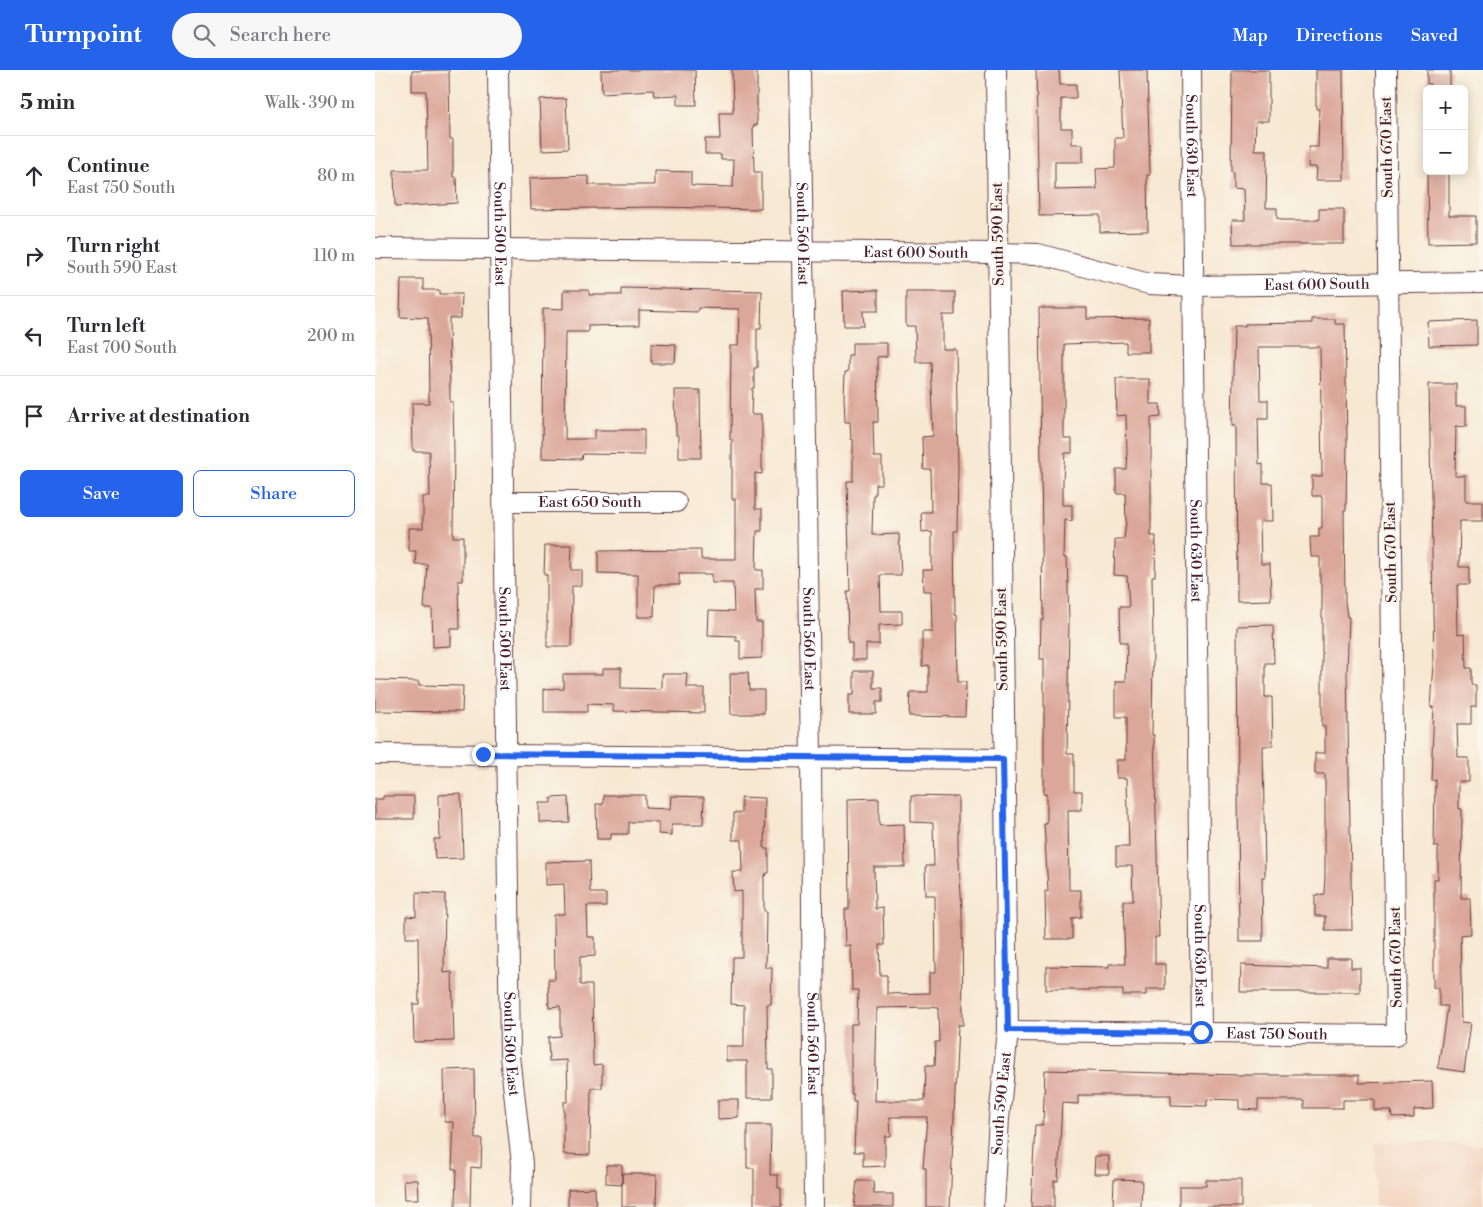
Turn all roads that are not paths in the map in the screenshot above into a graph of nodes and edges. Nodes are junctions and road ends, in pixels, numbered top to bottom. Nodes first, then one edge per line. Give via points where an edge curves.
1 (498, 70) edge
2 (800, 70) edge
3 (996, 70) edge
4 (1191, 70) edge
5 (1386, 70) edge
6 (375, 248) edge
7 (500, 250) junction
8 (803, 252) junction
9 (999, 253) junction
10 (1483, 282) edge
11 (1389, 284) junction
12 (1193, 286) junction
13 (505, 502) junction
14 (676, 502) dead end
15 (375, 754) edge
16 (506, 754) junction
17 (811, 756) junction
18 (1003, 759) junction
19 (1008, 1030) junction
20 (1201, 1032) junction
21 (1396, 1035) joint
22 (521, 1207) edge
23 (814, 1207) edge
24 (995, 1207) edge

1 - 7 street, South 500 East
2 - 8 street, South 560 East
3 - 9 street, South 590 East
4 - 12 street, South 630 East
5 - 11 street, South 670 East
6 - 7 street, East 600 South
7 - 8 street, East 600 South
7 - 13 street, South 500 East
8 - 9 street, East 600 South
8 - 17 street, South 560 East
9 - 12 street, East 600 South via 1038,254 1149,284
9 - 18 street, South 590 East
10 - 11 street, East 600 South
11 - 12 street, East 600 South
11 - 21 street, South 670 East
12 - 20 street, South 630 East
13 - 14 street, East 650 South
13 - 16 street, South 500 East
15 - 16 street
16 - 17 street
16 - 22 street, South 500 East via 510,1056 522,1164
17 - 18 street
17 - 23 street, South 560 East
18 - 19 street, South 590 East
19 - 20 street, East 750 South
19 - 24 street, South 590 East via 999,1118
20 - 21 street, East 750 South

